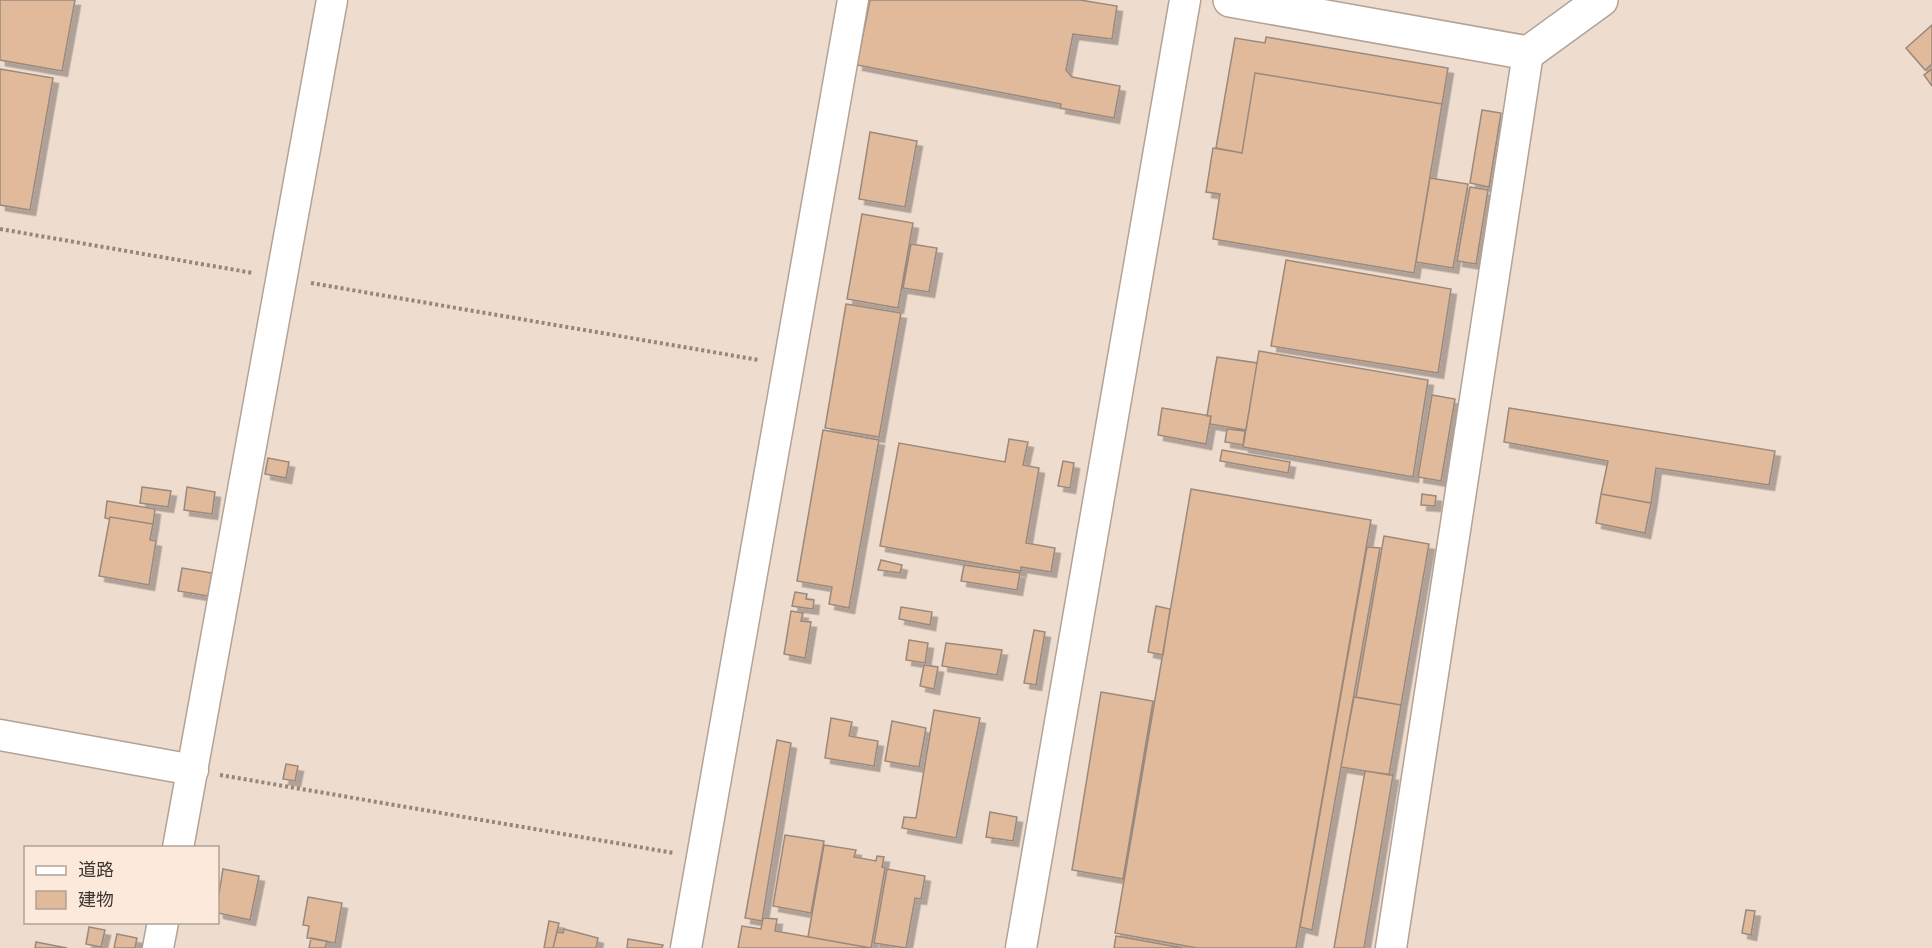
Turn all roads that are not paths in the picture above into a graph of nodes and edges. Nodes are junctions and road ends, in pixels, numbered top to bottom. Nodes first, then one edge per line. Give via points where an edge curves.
1 (332, 0) edge
2 (853, 0) edge
3 (1185, 0) edge
4 (1230, 0) edge
5 (1601, 0) edge
6 (1528, 53) junction
7 (0, 735) edge
8 (193, 770) junction
9 (178, 846) edge
10 (163, 924) edge
11 (158, 948) edge
12 (686, 948) edge
13 (1021, 948) edge
14 (1390, 948) edge

1 - 8 street
2 - 12 street
3 - 13 street
4 - 6 street
5 - 6 street
6 - 14 street
7 - 8 street
8 - 9 street
10 - 11 street

